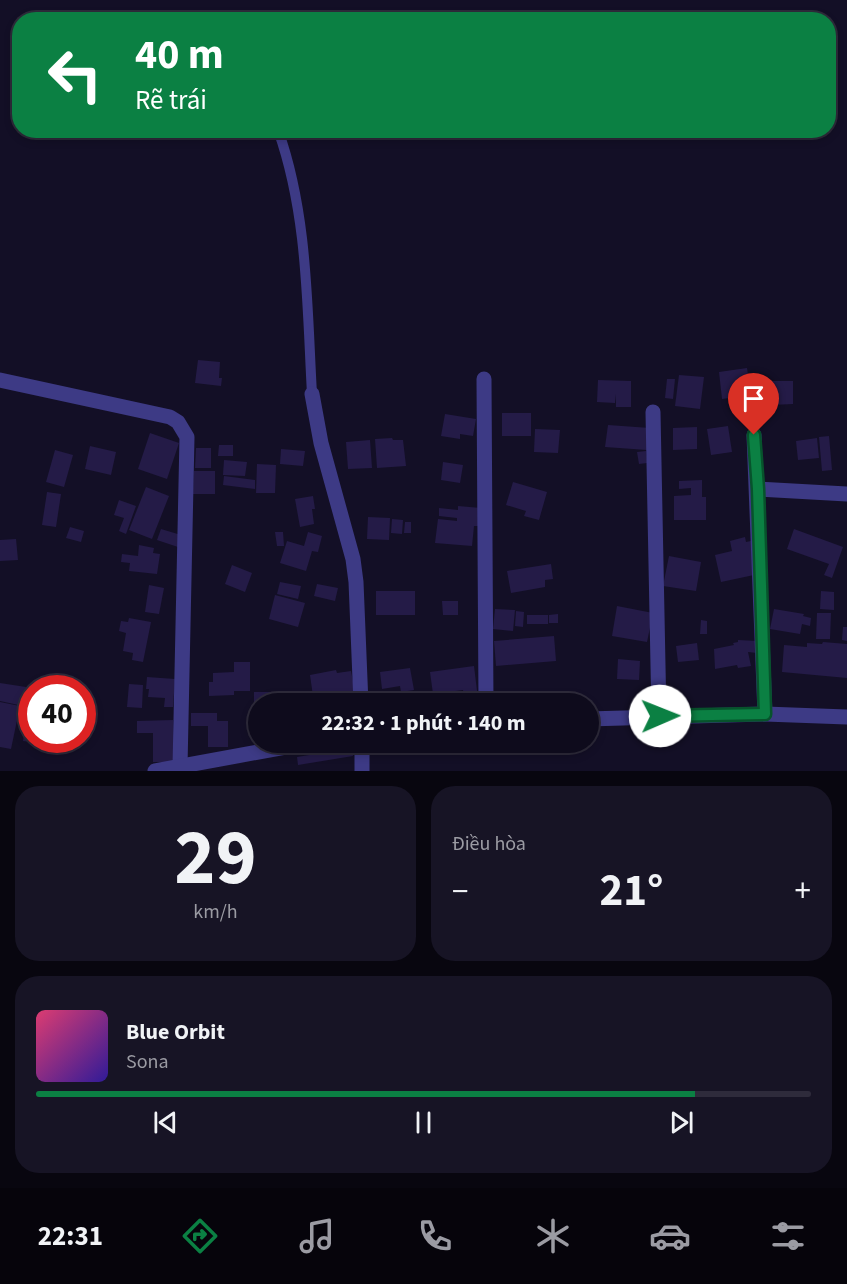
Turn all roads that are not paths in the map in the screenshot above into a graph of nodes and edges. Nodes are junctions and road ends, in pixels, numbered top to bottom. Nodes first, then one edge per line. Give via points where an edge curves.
1 (281, 138) edge
2 (484, 379) dead end
3 (0, 380) edge
4 (312, 394) joint
5 (653, 412) dead end
6 (754, 435) dead end
7 (758, 489) junction
8 (847, 494) edge
9 (361, 693) edge
10 (486, 693) edge
11 (765, 714) junction
12 (660, 716) junction
13 (847, 717) edge
14 (599, 718) edge
15 (254, 753) edge
16 (362, 753) edge
17 (180, 767) junction
18 (155, 771) edge
19 (362, 771) edge

1 - 4 lane via 296,192
2 - 10 street
3 - 17 street via 170,417 187,437
4 - 9 street via 321,443 353,559
5 - 12 street
6 - 7 street
7 - 8 street
7 - 11 street
11 - 12 street
11 - 13 street
12 - 14 street
15 - 17 street
16 - 19 street
17 - 18 street

